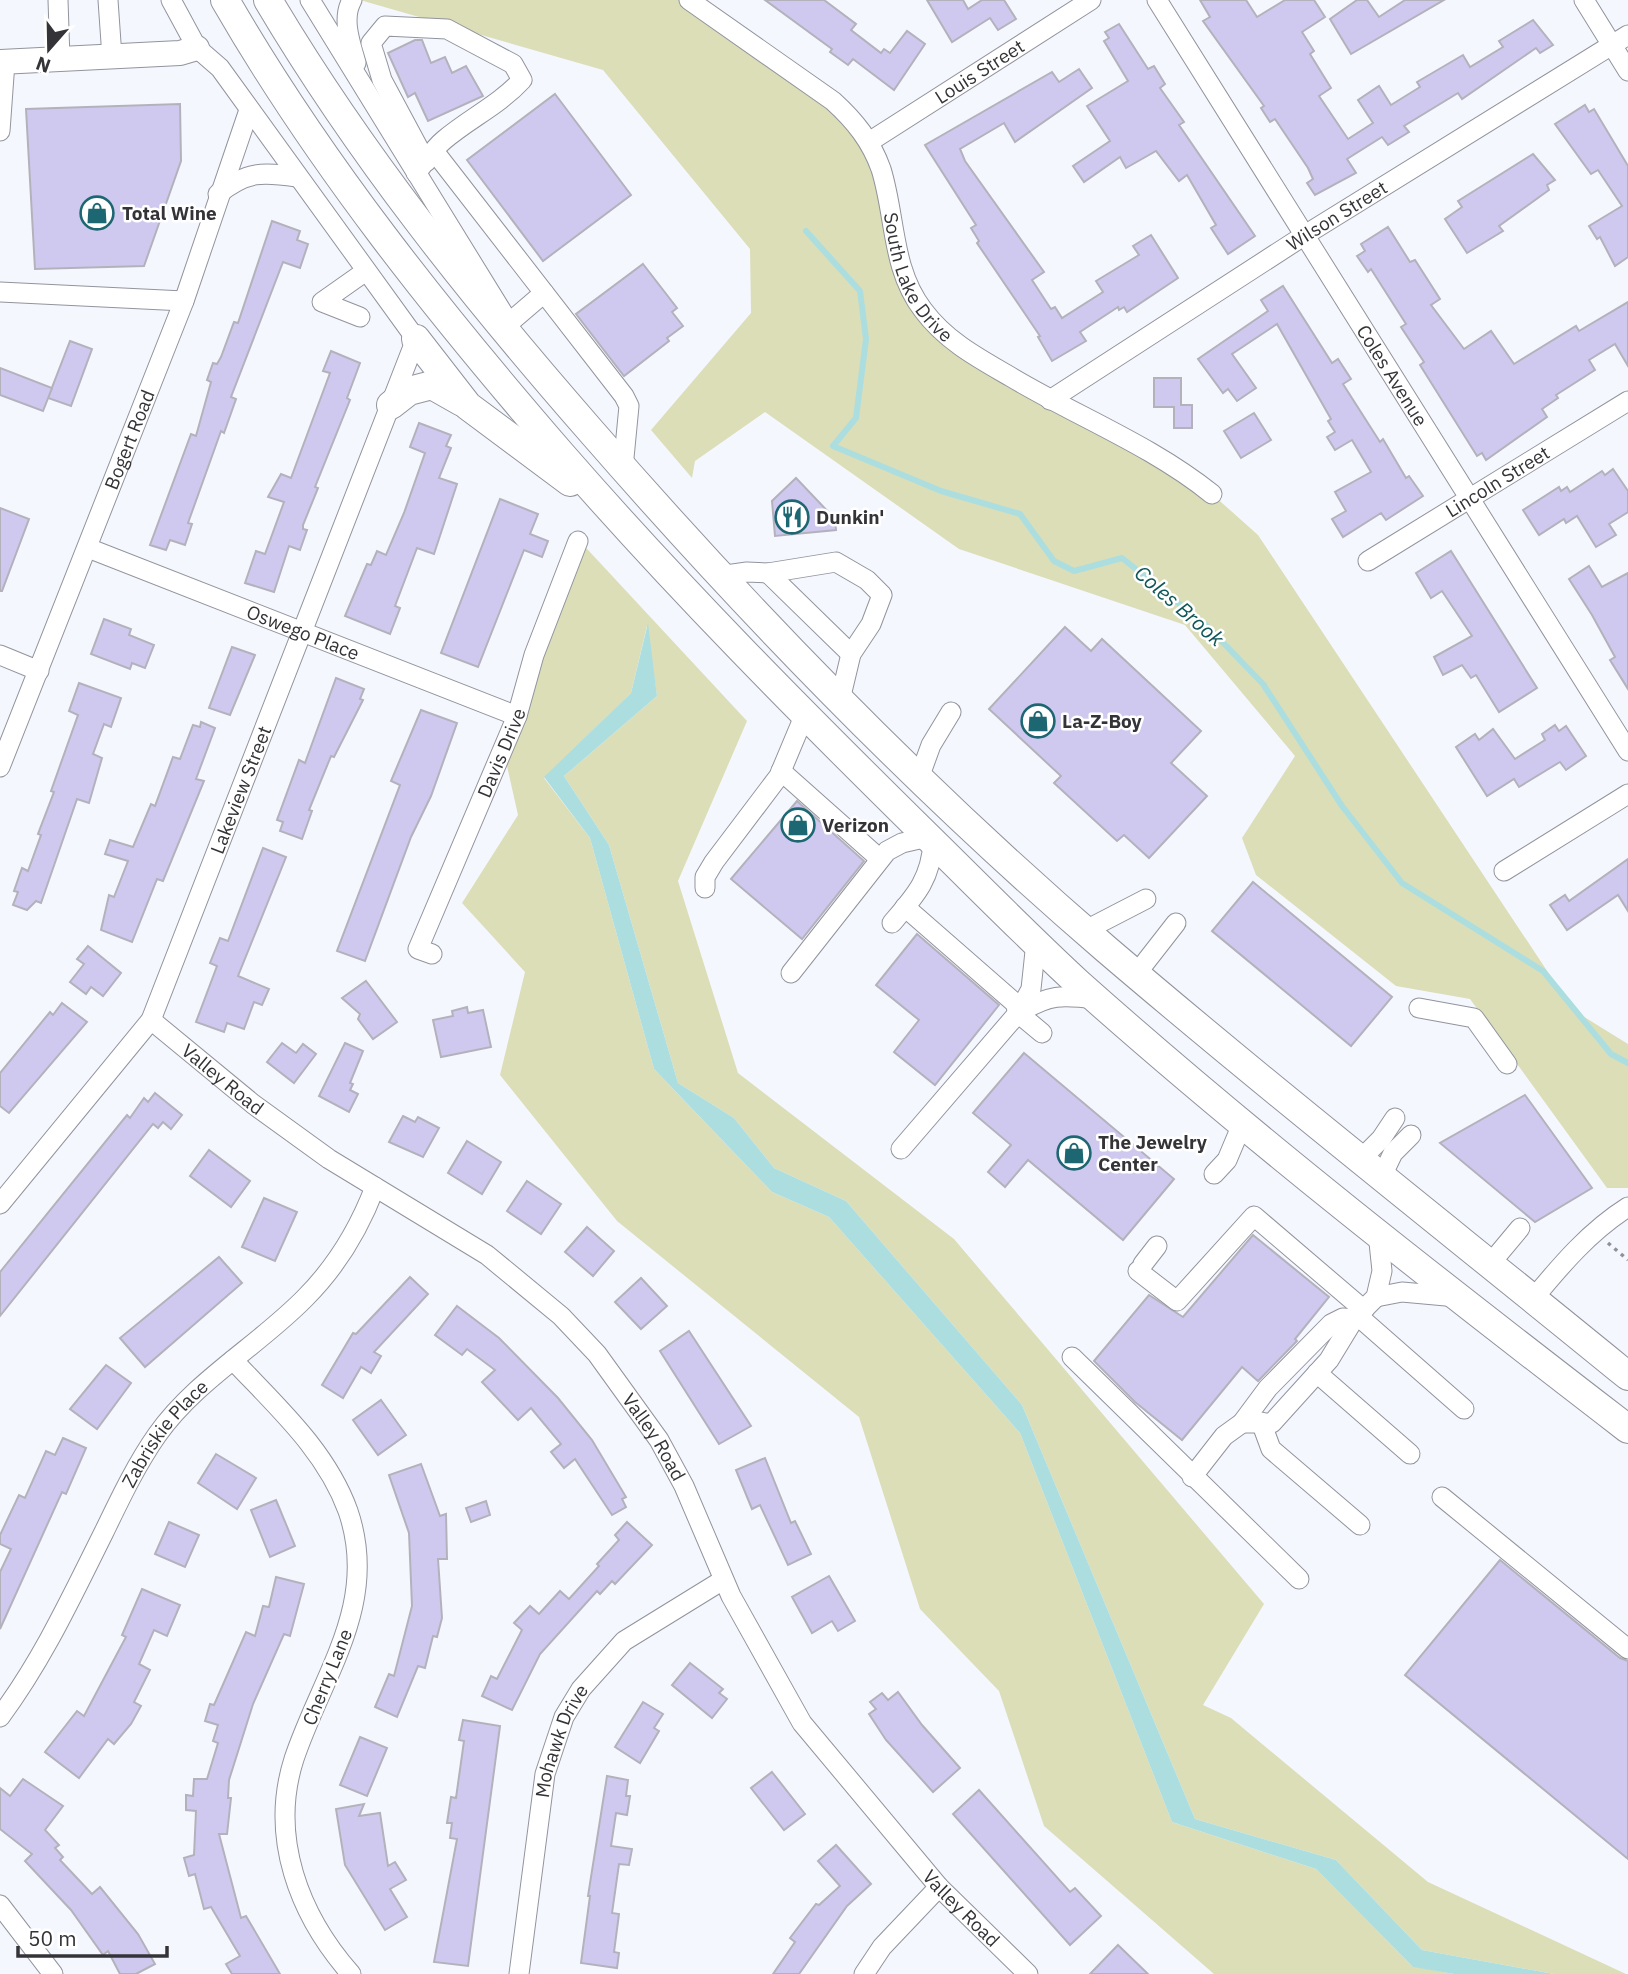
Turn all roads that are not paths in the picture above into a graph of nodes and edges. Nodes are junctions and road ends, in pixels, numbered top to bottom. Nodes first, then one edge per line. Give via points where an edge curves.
1 (58, 0) edge
2 (108, 0) edge
3 (172, 0) edge
4 (225, 0) edge
5 (268, 0) edge
6 (310, 0) edge
7 (352, 0) edge
8 (689, 0) edge
9 (1091, 0) edge
10 (1157, 0) edge
11 (1584, 0) edge
12 (1620, 41) edge
13 (197, 48) junction
14 (112, 57) junction
15 (60, 59) junction
16 (2, 62) edge
17 (1628, 71) edge
18 (365, 91) junction
19 (249, 110) junction
20 (0, 131) edge
21 (869, 142) junction
22 (425, 162) junction
23 (298, 177) junction
24 (218, 194) junction
25 (1305, 235) junction
26 (366, 271) junction
27 (0, 292) edge
28 (544, 293) junction
29 (184, 301) junction
30 (360, 317) dead end
31 (509, 323) junction
32 (416, 339) junction
33 (540, 373) junction
34 (1050, 400) junction
35 (1628, 401) edge
36 (391, 405) junction
37 (468, 405) junction
38 (623, 468) junction
39 (1212, 494) dead end
40 (1471, 498) junction
41 (612, 513) junction
42 (578, 541) dead end
43 (88, 548) junction
44 (1368, 561) dead end
45 (768, 573) junction
46 (719, 576) junction
47 (303, 632) junction
48 (851, 654) junction
49 (0, 655) edge
50 (39, 671) junction
51 (840, 700) junction
52 (951, 712) dead end
53 (805, 714) junction
54 (517, 716) junction
55 (1628, 751) edge
56 (0, 767) edge
57 (782, 771) junction
58 (919, 778) junction
59 (1628, 794) edge
60 (931, 840) junction
61 (880, 859) junction
62 (1504, 871) dead end
63 (705, 888) dead end
64 (1146, 899) dead end
65 (905, 907) junction
66 (892, 923) dead end
67 (1176, 923) dead end
68 (1086, 930) junction
69 (1036, 942) junction
70 (432, 954) dead end
71 (791, 973) dead end
72 (1137, 973) junction
73 (1097, 999) junction
74 (1419, 1008) dead end
75 (1018, 1013) junction
76 (151, 1020) junction
77 (1042, 1033) dead end
78 (1507, 1064) dead end
79 (1395, 1118) dead end
80 (1243, 1122) junction
81 (1411, 1135) dead end
82 (901, 1149) dead end
83 (1372, 1168) junction
84 (1214, 1174) dead end
85 (375, 1187) junction
86 (0, 1205) edge
87 (1628, 1207) edge
88 (1520, 1228) dead end
89 (1378, 1233) junction
90 (1157, 1246) dead end
91 (1490, 1264) junction
92 (1457, 1297) junction
93 (1533, 1299) junction
94 (1363, 1311) junction
95 (1072, 1357) dead end
96 (233, 1360) junction
97 (1317, 1373) junction
98 (1628, 1376) edge
99 (1464, 1409) dead end
100 (1251, 1422) junction
101 (1628, 1429) edge
102 (1410, 1454) dead end
103 (1192, 1477) junction
104 (1442, 1497) dead end
105 (1360, 1525) dead end
106 (1299, 1579) dead end
107 (723, 1580) junction
108 (1628, 1649) edge
109 (0, 1717) edge
110 (939, 1887) junction
111 (0, 1905) edge
112 (53, 1974) edge
113 (351, 1974) edge
114 (519, 1974) edge
115 (864, 1974) edge
116 (1028, 1974) edge

1 - 15 street
2 - 14 street
3 - 13 street
4 - 41 highway via 361,206 435,303
5 - 33 highway via 400,200
6 - 18 street
7 - 18 street via 347,32
8 - 21 street, South Lake Drive via 833,101 853,118
9 - 21 street, Louis Street
10 - 25 street, Coles Avenue
11 - 12 street
12 - 17 street
12 - 25 street, Wilson Street
13 - 14 main road
13 - 19 street via 220,68
14 - 15 main road
15 - 16 main road
16 - 20 street
18 - 22 street
19 - 23 street
19 - 24 street, Bogert Road
21 - 34 street, South Lake Drive via 881,172 897,254 922,309 962,349
22 - 22 street via 382,80 370,43 384,26 447,29 513,64 522,80 505,99 445,139
22 - 28 street
22 - 31 street
23 - 24 street via 265,172 237,179
23 - 26 street
24 - 29 street, Bogert Road
25 - 34 street, Wilson Street
25 - 40 street, Coles Avenue
26 - 30 street via 322,302
26 - 32 street
27 - 29 street
28 - 31 street
28 - 38 street via 629,406
29 - 43 street, Bogert Road
31 - 33 highway
32 - 36 street, Lakeview Street
32 - 37 highway
33 - 38 highway
34 - 39 street, South Lake Drive via 1150,451
35 - 40 street, Lincoln Street
36 - 37 highway via 409,391 432,385
36 - 47 street, Lakeview Street
37 - 41 highway
38 - 46 highway
40 - 44 street, Lincoln Street
40 - 55 street, Coles Avenue
41 - 53 highway
42 - 54 street, Davis Drive via 534,654
43 - 47 street, Oswego Place
43 - 50 street, Bogert Road
45 - 46 street
45 - 48 street
45 - 48 street via 836,562 867,580 882,595 871,624
46 - 51 highway
47 - 54 street, Oswego Place
47 - 76 street, Lakeview Street
48 - 51 street
49 - 50 street
50 - 56 street, Bogert Road
51 - 58 highway
52 - 58 street via 931,745
53 - 57 street
53 - 60 highway
54 - 70 street, Davis Drive via 418,948
57 - 61 street
57 - 63 street via 714,862 705,877
58 - 68 highway
59 - 62 street
60 - 61 street via 902,843
60 - 65 street via 932,866
60 - 69 highway
61 - 71 street
64 - 68 street
65 - 66 street
65 - 75 street via 1015,1003
67 - 72 street
68 - 72 highway
69 - 73 highway
69 - 75 street via 1031,989
72 - 83 highway
73 - 75 street via 1061,995
73 - 80 highway
74 - 78 street via 1474,1018
75 - 77 street
75 - 82 street
76 - 85 street, Valley Road via 253,1104
76 - 86 street, Lakeview Street
79 - 83 street via 1381,1139
80 - 84 street via 1227,1160
80 - 89 highway
81 - 83 street
83 - 91 highway
85 - 96 street, Zabriskie Place via 350,1242 328,1274
85 - 107 street, Valley Road via 496,1261 561,1316 597,1354 659,1440 684,1486
87 - 93 street via 1566,1258
88 - 91 street
89 - 92 highway
89 - 94 street via 1382,1271
90 - 94 street via 1141,1268 1177,1301 1254,1216
91 - 93 highway
92 - 94 street via 1402,1293
92 - 101 highway
93 - 98 highway
94 - 97 street
94 - 99 street
94 - 100 street via 1331,1324 1268,1388
95 - 103 street
96 - 109 street, Zabriskie Place via 187,1400 138,1464 52,1637
96 - 113 street, Cherry Lane via 326,1464 349,1514 356,1544 354,1606 294,1760 285,1819 287,1851 307,1911
97 - 100 street via 1272,1423
97 - 102 street
100 - 103 street via 1224,1436
100 - 105 street via 1271,1449
103 - 106 street
104 - 108 street
107 - 110 street, Valley Road via 802,1723
107 - 114 street, Mohawk Drive via 624,1641 594,1672 564,1717 544,1774
110 - 115 street via 882,1947
110 - 116 street, Valley Road
111 - 112 street

